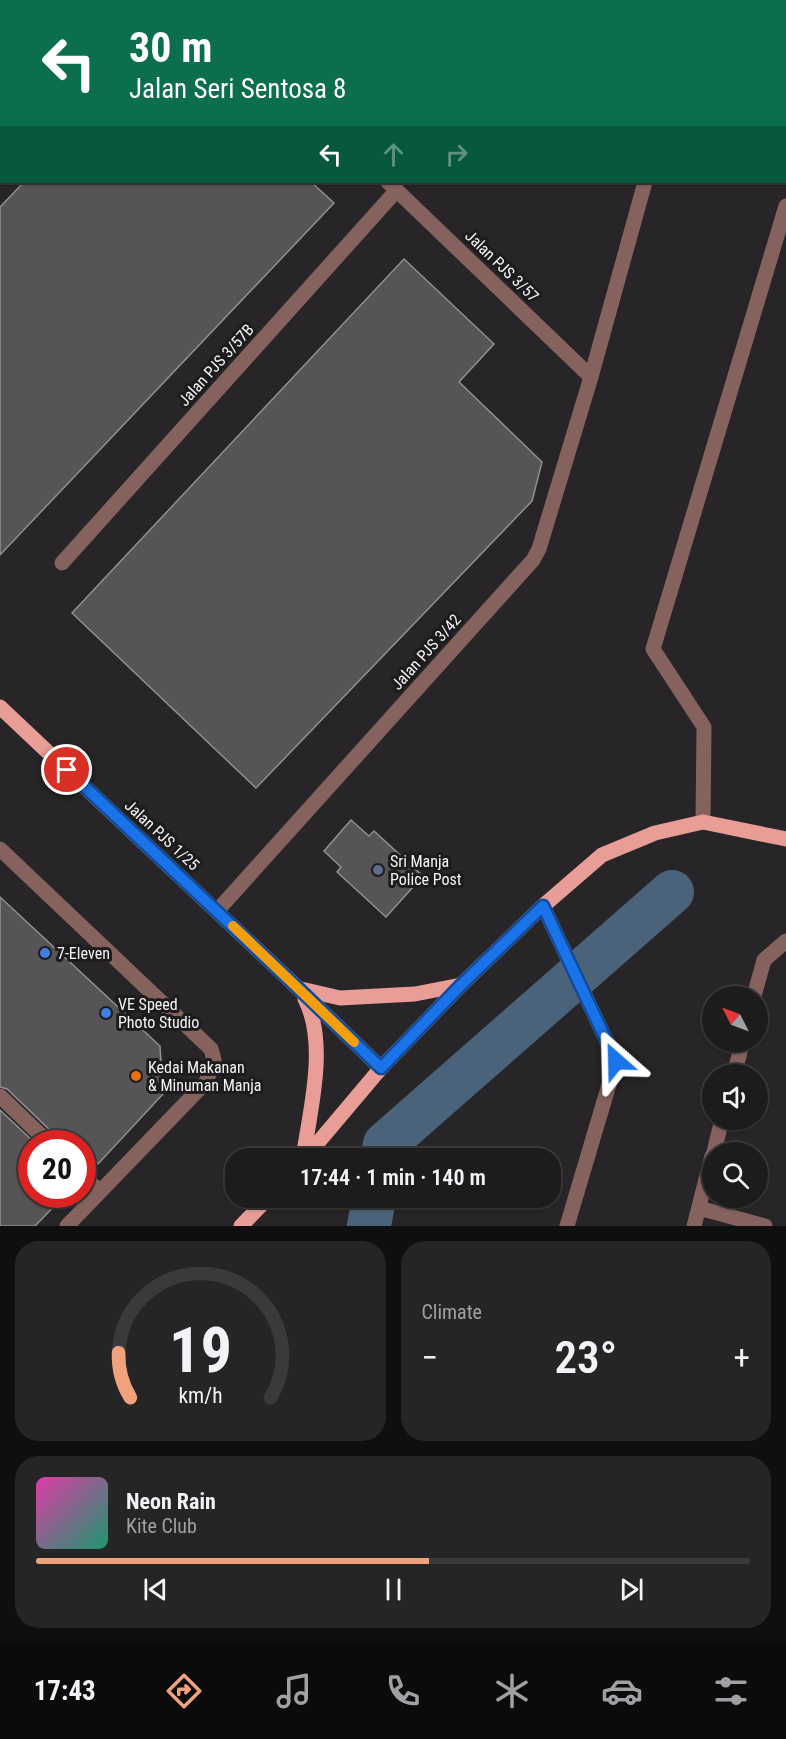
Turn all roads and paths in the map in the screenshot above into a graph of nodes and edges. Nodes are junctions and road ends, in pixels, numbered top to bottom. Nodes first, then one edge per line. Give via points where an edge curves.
1 (393, 186) edge
2 (644, 186) edge
3 (786, 206) edge
4 (591, 377) junction
5 (62, 563) dead end
6 (0, 707) edge
7 (703, 822) junction
8 (786, 839) edge
9 (0, 849) edge
10 (543, 906) junction
11 (217, 911) junction
12 (786, 941) edge
13 (461, 985) junction
14 (757, 986) edge
15 (299, 989) junction
16 (381, 1068) junction
17 (0, 1096) edge
18 (35, 1130) edge
19 (305, 1148) edge
20 (313, 1148) edge
21 (96, 1187) edge
22 (100, 1191) junction
23 (702, 1196) edge
24 (258, 1208) edge
25 (699, 1208) junction
26 (67, 1226) edge
27 (241, 1226) edge
28 (567, 1226) edge
29 (694, 1226) edge
30 (765, 1226) edge

1 - 4 street, Jalan PJS 3/57
1 - 5 street, Jalan PJS 3/57B
2 - 4 street, Jalan PJS 3/42
3 - 7 street via 653,649 704,727
4 - 11 street, Jalan PJS 3/42 via 533,560
6 - 11 main road, Jalan PJS 1/25
7 - 8 main road
7 - 10 main road via 655,833 602,855
9 - 22 street via 211,1049 214,1060 206,1082
10 - 13 main road
10 - 28 street via 616,1061
11 - 15 main road, Jalan PJS 1/25
12 - 14 street via 764,960
13 - 15 main road via 415,994 340,998
13 - 16 main road
15 - 16 main road, Jalan PJS 1/25
15 - 19 main road via 313,1014 316,1061
16 - 20 main road
17 - 18 street
21 - 22 street
22 - 26 street
23 - 25 street
24 - 27 main road
25 - 29 street
25 - 30 street

